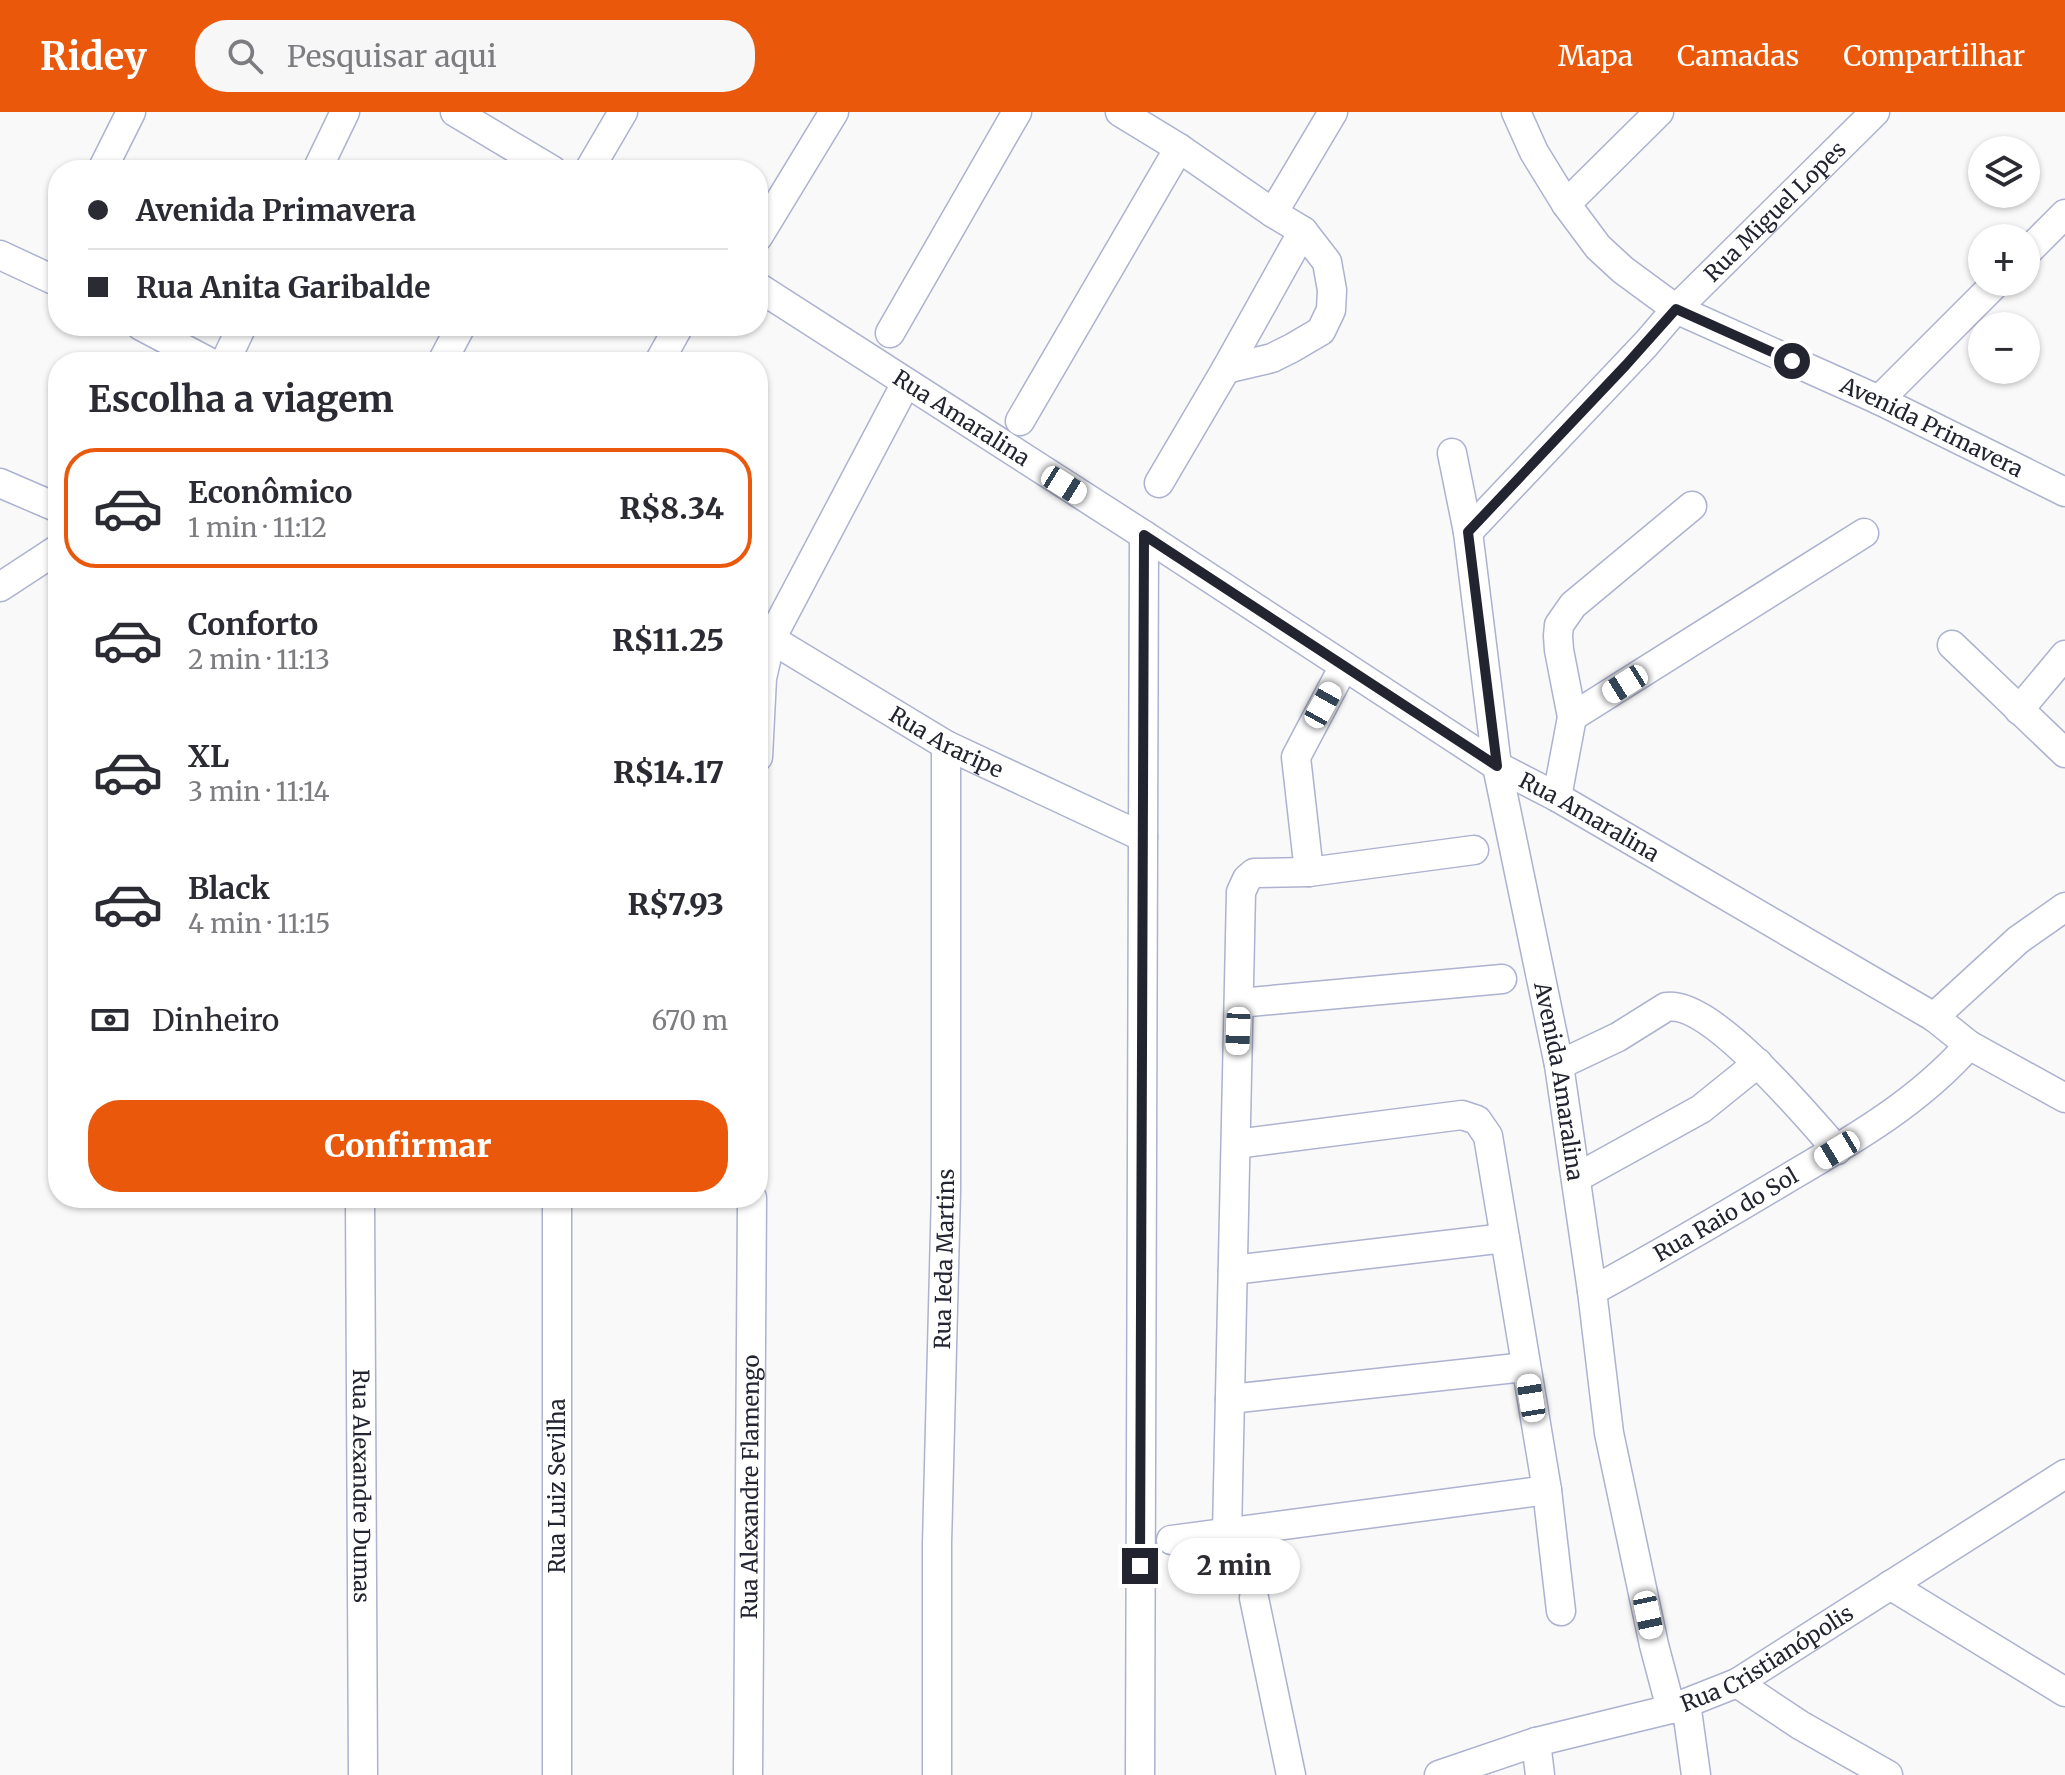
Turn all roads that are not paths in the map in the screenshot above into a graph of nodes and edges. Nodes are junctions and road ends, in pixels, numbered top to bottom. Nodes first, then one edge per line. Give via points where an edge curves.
1 (131, 112) edge
2 (345, 112) edge
3 (455, 112) edge
4 (623, 112) edge
5 (834, 112) edge
6 (1017, 112) edge
7 (1333, 112) edge
8 (1516, 112) edge
9 (1659, 112) edge
10 (1875, 112) edge
11 (1132, 115) edge
12 (1179, 148) junction
13 (107, 160) edge
14 (322, 160) edge
15 (533, 160) edge
16 (595, 160) edge
17 (1566, 204) junction
18 (1273, 213) junction
19 (2065, 214) edge
20 (768, 221) edge
21 (1303, 231) junction
22 (2040, 239) edge
23 (0, 255) edge
24 (48, 270) edge
25 (768, 293) edge
26 (1983, 296) edge
27 (1676, 309) junction
28 (890, 333) dead end
29 (160, 336) edge
30 (190, 352) edge
31 (1226, 369) junction
32 (906, 383) junction
33 (1879, 400) junction
34 (1020, 421) dead end
35 (1452, 453) dead end
36 (0, 483) edge
37 (1159, 483) dead end
38 (2065, 492) edge
39 (48, 504) edge
40 (1692, 506) dead end
41 (1468, 532) junction
42 (1864, 533) dead end
43 (1144, 535) junction
44 (48, 556) edge
45 (0, 587) edge
46 (768, 631) edge
47 (768, 638) edge
48 (1952, 645) dead end
49 (2065, 655) edge
50 (1344, 666) junction
51 (2019, 710) junction
52 (1572, 717) junction
53 (946, 745) junction
54 (2065, 753) edge
55 (1497, 766) junction
56 (1557, 797) junction
57 (1143, 837) junction
58 (1474, 850) dead end
59 (1309, 872) junction
60 (2065, 907) edge
61 (1502, 979) dead end
62 (1239, 1003) junction
63 (1934, 1017) junction
64 (1969, 1045) junction
65 (1758, 1063) junction
66 (1559, 1065) junction
67 (2064, 1096) edge
68 (1236, 1144) junction
69 (1837, 1150) junction
70 (1576, 1178) junction
71 (360, 1208) edge
72 (557, 1208) edge
73 (752, 1208) edge
74 (1505, 1238) junction
75 (1233, 1270) junction
76 (1592, 1291) junction
77 (1526, 1367) junction
78 (1230, 1399) junction
79 (2063, 1478) edge
80 (1547, 1490) junction
81 (1227, 1533) junction
82 (1171, 1540) dead end
83 (1890, 1585) junction
84 (1254, 1598) dead end
85 (1561, 1611) dead end
86 (1737, 1683) junction
87 (2065, 1692) edge
88 (1678, 1706) junction
89 (1536, 1742) junction
90 (363, 1775) edge
91 (557, 1775) edge
92 (748, 1775) edge
93 (937, 1775) edge
94 (1140, 1775) edge
95 (1291, 1775) edge
96 (1439, 1775) edge
97 (1540, 1775) edge
98 (1696, 1775) edge
99 (1888, 1775) edge

1 - 13 street
2 - 14 street
3 - 15 street
4 - 16 street
5 - 20 street
6 - 28 street
7 - 18 street
8 - 17 street, Avenida Primavera
9 - 17 street
10 - 27 street, Rua Miguel Lopes
11 - 12 street
12 - 18 street
12 - 34 street
17 - 27 street, Avenida Primavera via 1598,247
18 - 21 street
19 - 22 street
21 - 31 street
21 - 31 street via 1327,262 1331,310 1321,331 1272,358
23 - 24 street
25 - 32 street, Rua Amaralina
26 - 33 street
27 - 33 street, Avenida Primavera
27 - 41 street, Rua Miguel Lopes
29 - 30 street
31 - 37 street
32 - 43 street, Rua Amaralina
32 - 46 street
33 - 38 street, Avenida Primavera
35 - 41 street, Avenida Amaralina
36 - 39 street
40 - 52 street via 1573,605 1559,625
41 - 55 street, Avenida Amaralina
42 - 52 street
43 - 50 street, Rua Amaralina
43 - 57 street
44 - 45 street
47 - 53 street, Rua Araripe
48 - 51 street
49 - 51 street
50 - 55 street, Rua Amaralina
50 - 59 street via 1296,757
51 - 54 street
52 - 56 street
53 - 57 street, Rua Araripe
53 - 93 street, Rua Ieda Martins
55 - 56 street, Rua Amaralina
55 - 66 street, Avenida Amaralina
56 - 63 street, Rua Amaralina
57 - 94 street
58 - 59 street
59 - 62 street via 1254,873 1247,879 1241,892
60 - 63 street via 2018,940
61 - 62 street
62 - 68 street
63 - 64 street, Rua Amaralina
64 - 67 street, Rua Amaralina
64 - 69 street, Rua Raio do Sol via 1927,1086
65 - 66 street via 1737,1043 1674,1005
65 - 69 street
65 - 70 street via 1701,1109
66 - 70 street, Avenida Amaralina
68 - 74 street via 1462,1115 1477,1120 1488,1136
68 - 75 street
69 - 76 street, Rua Raio do Sol
70 - 76 street, Avenida Amaralina
71 - 90 street, Rua Alexandre Dumas
72 - 91 street, Rua Luiz Sevilha
73 - 92 street, Rua Alexandre Flamengo
74 - 75 street
74 - 77 street
75 - 78 street
76 - 88 street, Avenida Amaralina via 1609,1433 1651,1630
77 - 78 street
77 - 80 street
78 - 81 street
79 - 83 street, Rua Cristianópolis
80 - 81 street
80 - 85 street
81 - 82 street
83 - 86 street, Rua Cristianópolis
83 - 87 street
84 - 95 street
86 - 88 street, Rua Cristianópolis
86 - 99 street
88 - 89 street, Rua Cristianópolis
88 - 98 street, Avenida Amaralina
89 - 96 street, Rua Cristianópolis
89 - 97 street

